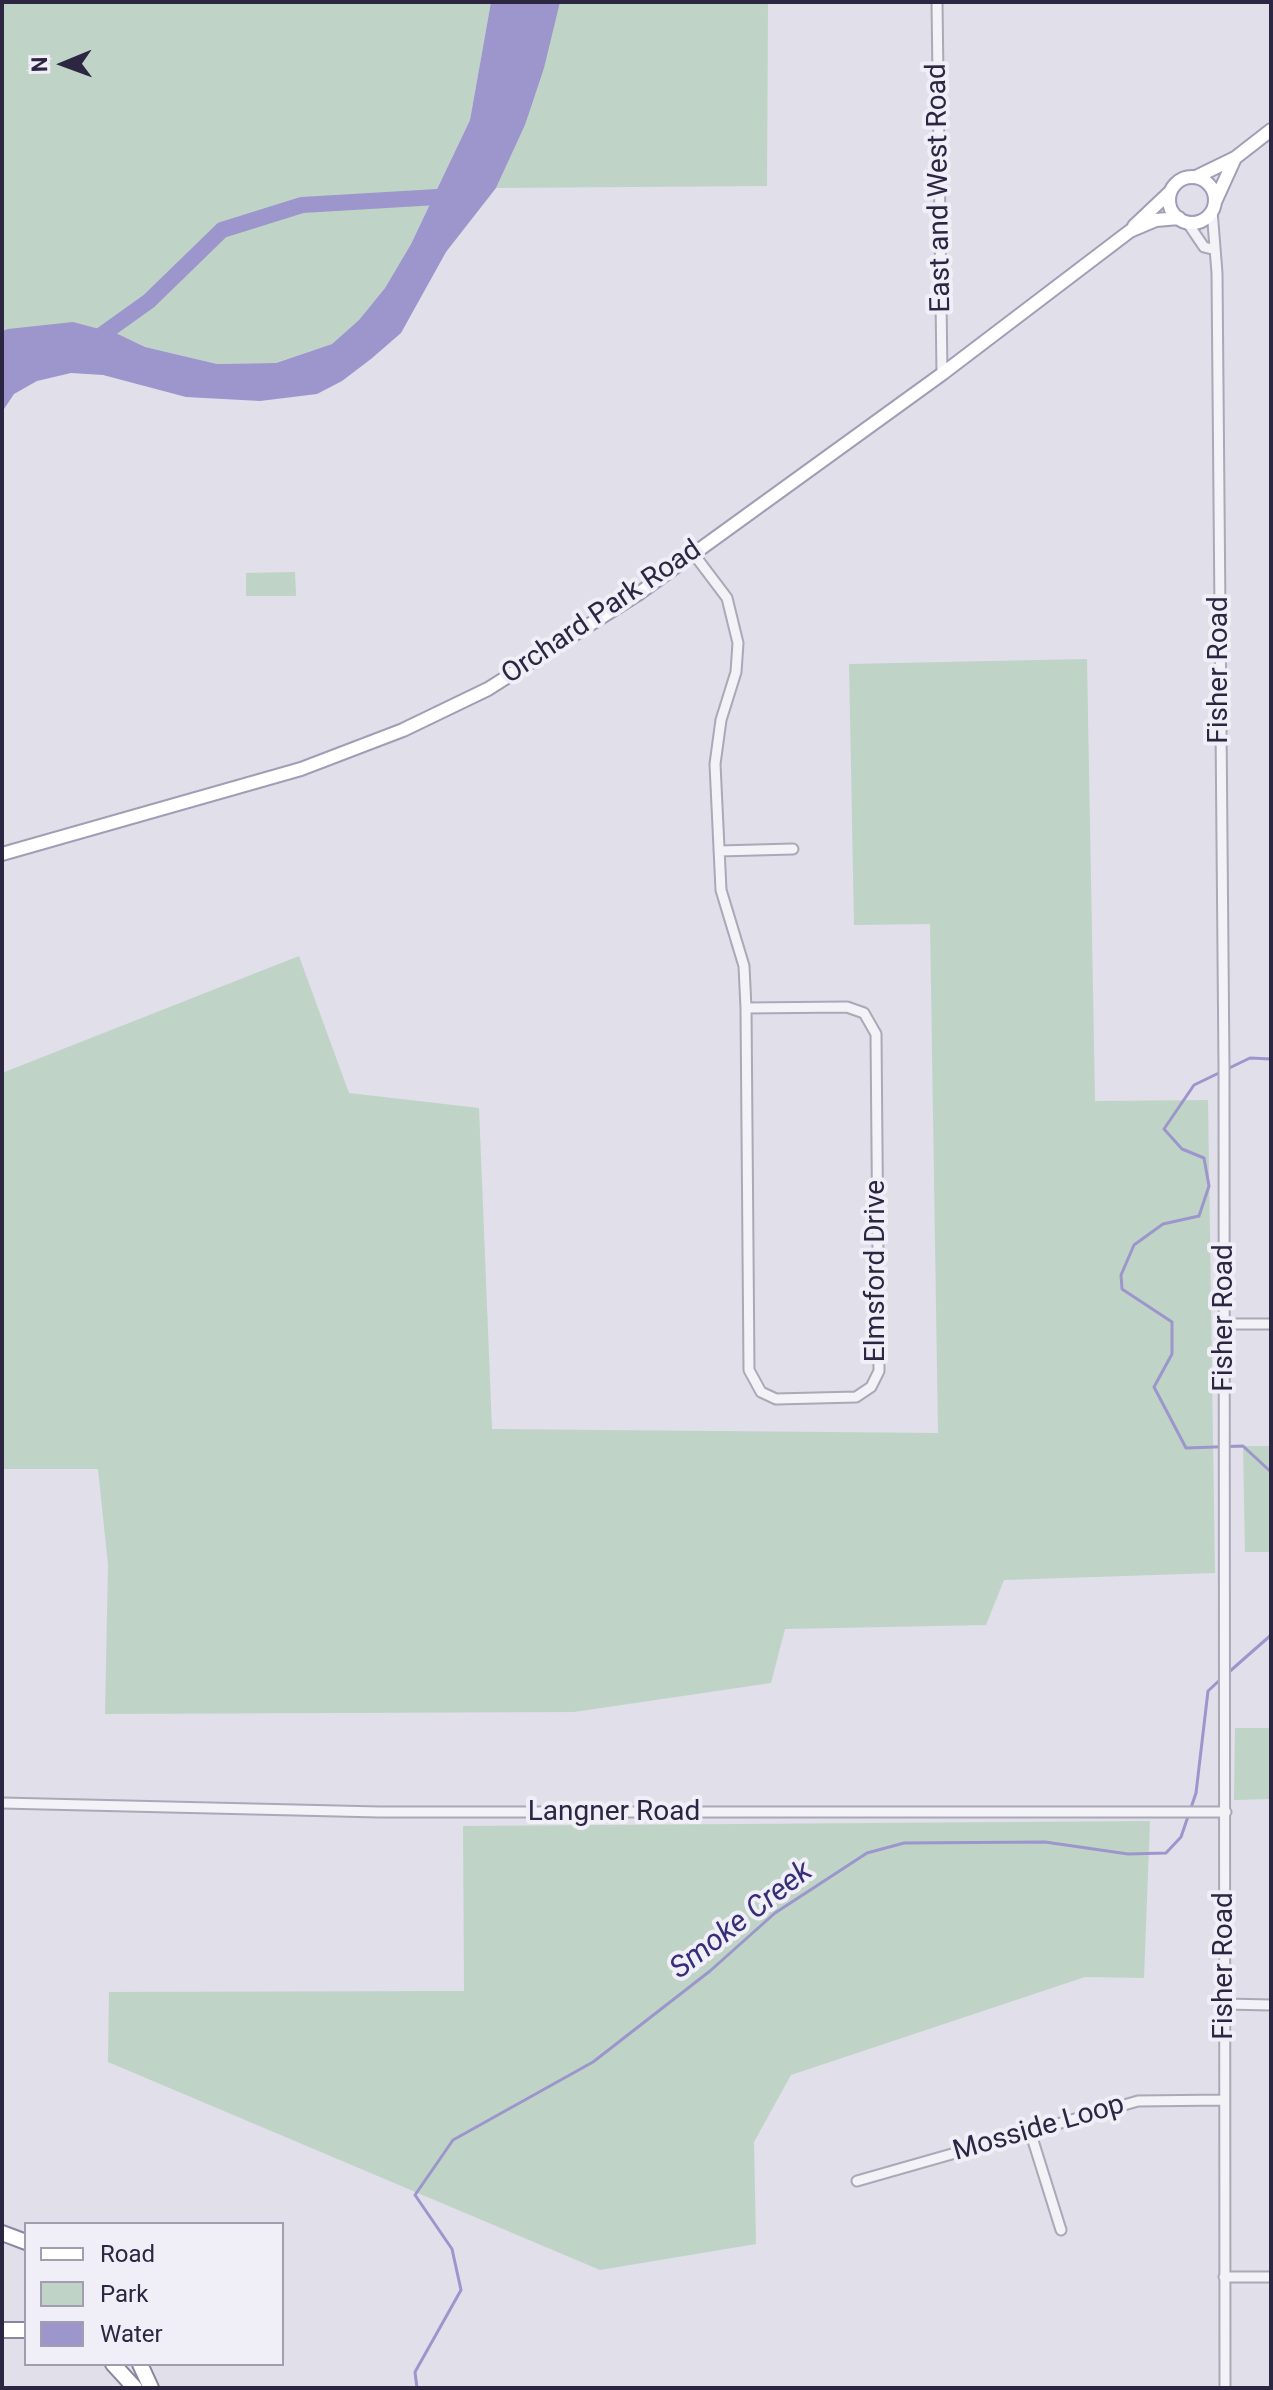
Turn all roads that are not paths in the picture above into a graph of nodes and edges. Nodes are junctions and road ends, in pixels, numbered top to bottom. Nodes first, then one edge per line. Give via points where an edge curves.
1 (937, 2) edge
2 (1271, 130) edge
3 (1235, 158) junction
4 (1196, 177) junction
5 (1170, 192) junction
6 (1213, 206) junction
7 (1183, 220) junction
8 (1130, 231) junction
9 (1212, 249) junction
10 (942, 374) junction
11 (693, 553) junction
12 (793, 849) dead end
13 (719, 851) junction
14 (2, 854) edge
15 (746, 1008) junction
16 (1225, 1324) junction
17 (1271, 1324) edge
18 (2, 1803) edge
19 (1226, 1812) junction
20 (1225, 2004) junction
21 (1271, 2005) edge
22 (1224, 2100) junction
23 (1030, 2131) junction
24 (857, 2181) dead end
25 (1061, 2230) dead end
26 (2, 2233) edge
27 (24, 2241) edge
28 (1224, 2277) junction
29 (1271, 2277) edge
30 (2, 2330) edge
31 (24, 2330) edge
32 (115, 2366) edge
33 (141, 2366) edge
34 (135, 2388) edge
35 (151, 2388) edge
36 (1225, 2388) edge

1 - 10 street, East and West Road
2 - 3 main road
3 - 4 main road
3 - 6 main road
4 - 5 main road via 1181,179
4 - 6 main road via 1209,184
5 - 7 main road via 1169,205
5 - 8 main road, Orchard Park Road
6 - 7 main road via 1199,222
6 - 9 street, Fisher Road
7 - 8 main road, Orchard Park Road via 1156,220
7 - 9 street via 1204,247
8 - 10 main road, Orchard Park Road
9 - 16 street, Fisher Road via 1217,273
10 - 11 main road, Orchard Park Road
11 - 13 street, Elmsford Drive via 727,598 738,643 736,672 717,742
11 - 14 main road, Orchard Park Road via 538,660 403,730 267,780
12 - 13 street
13 - 15 street, Elmsford Drive via 723,905 744,966
15 - 15 street, Elmsford Drive via 750,1378 776,1399 856,1397 876,1380 880,1361 874,1026 864,1013 847,1007
16 - 17 street
16 - 19 street, Fisher Road
18 - 19 street, Langner Road via 392,1812
19 - 20 street, Fisher Road
20 - 21 street
20 - 22 street, Fisher Road
22 - 23 street, Mosside Loop via 1138,2101
22 - 28 street, Fisher Road
23 - 24 street, Mosside Loop
23 - 25 street
26 - 27 highway
28 - 29 street
28 - 36 street, Fisher Road
30 - 31 highway
32 - 34 highway
33 - 35 highway

